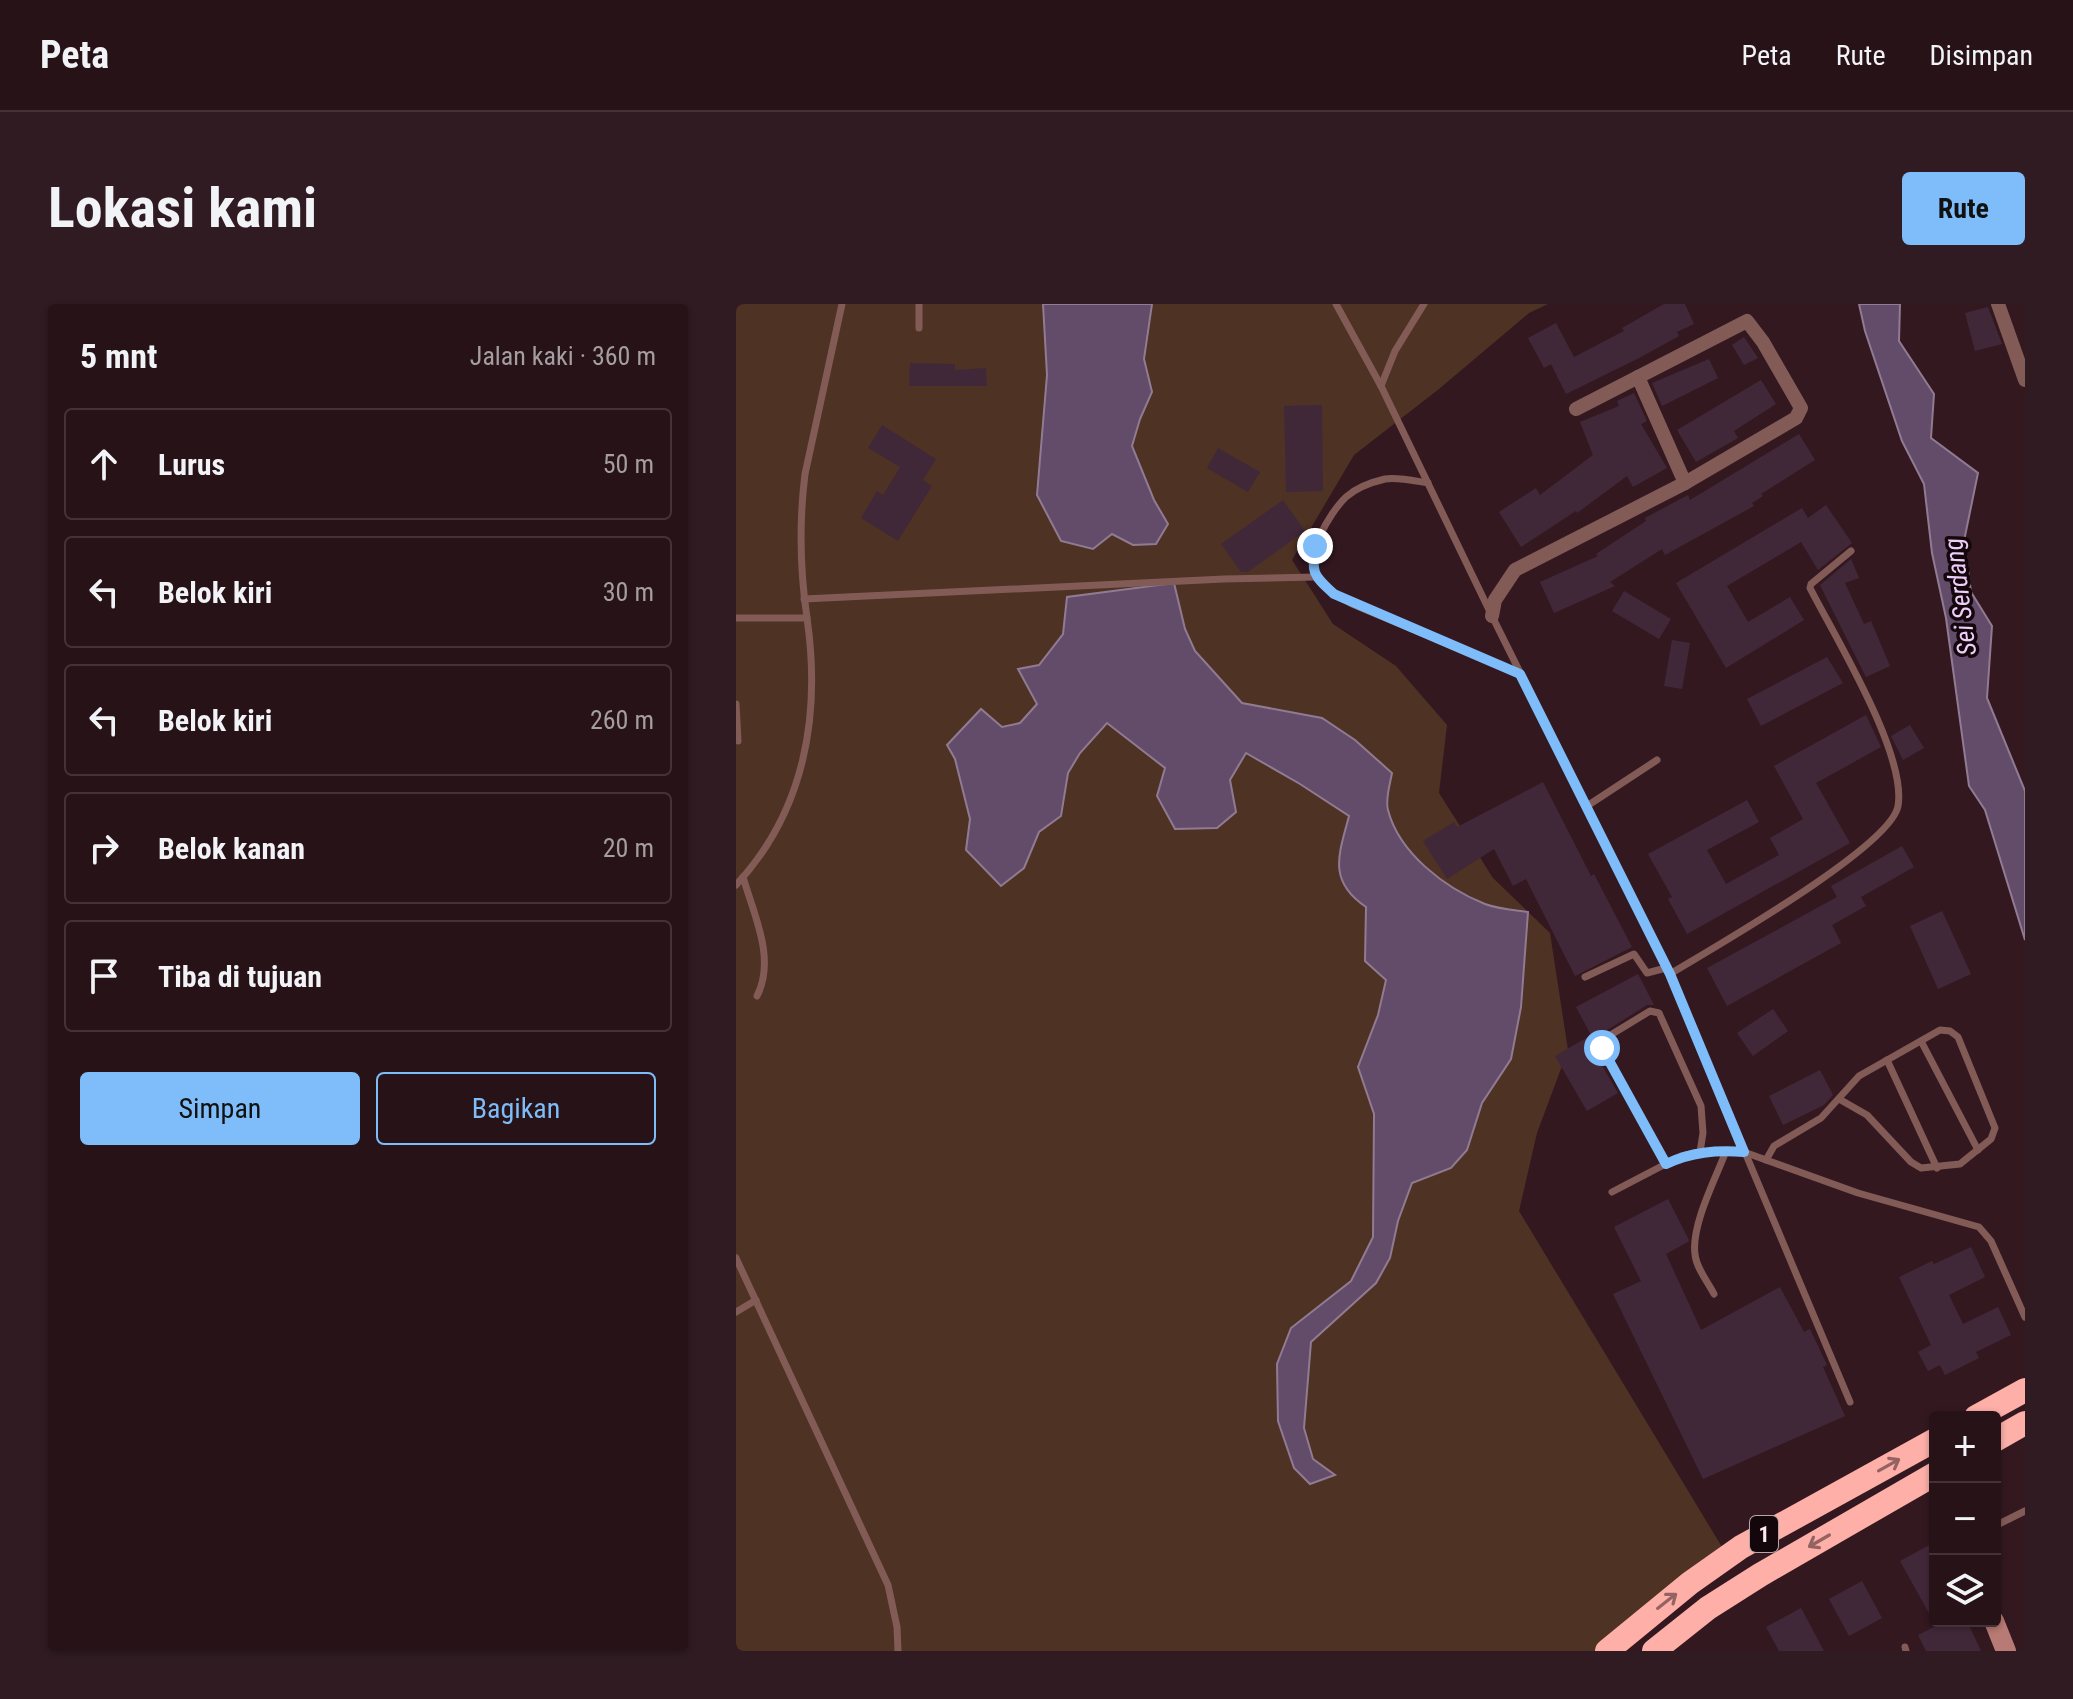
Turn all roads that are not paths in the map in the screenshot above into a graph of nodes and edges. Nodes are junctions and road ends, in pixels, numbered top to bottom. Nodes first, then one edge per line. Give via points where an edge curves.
1 (842, 304) edge
2 (919, 304) edge
3 (1336, 304) edge
4 (1424, 304) edge
5 (1998, 304) edge
6 (919, 328) dead end
7 (2020, 348) edge
8 (1638, 377) junction
9 (2025, 380) edge
10 (1381, 386) junction
11 (1576, 409) dead end
12 (1428, 483) junction
13 (1685, 483) junction
14 (1851, 551) dead end
15 (1315, 577) junction
16 (804, 599) junction
17 (1492, 616) junction
18 (736, 618) edge
19 (807, 618) junction
20 (1520, 674) junction
21 (736, 704) edge
22 (738, 741) dead end
23 (1657, 760) dead end
24 (1587, 806) junction
25 (743, 877) junction
26 (736, 885) edge
27 (1668, 971) junction
28 (1585, 977) dead end
29 (757, 996) dead end
30 (1921, 1041) junction
31 (1887, 1060) junction
32 (1839, 1099) junction
33 (1978, 1150) junction
34 (1726, 1151) junction
35 (1700, 1152) junction
36 (1744, 1152) junction
37 (1766, 1160) junction
38 (1666, 1164) junction
39 (1937, 1168) junction
40 (1612, 1192) dead end
41 (736, 1258) edge
42 (1714, 1294) dead end
43 (756, 1300) junction
44 (736, 1312) edge
45 (2025, 1317) edge
46 (2025, 1390) edge
47 (1850, 1402) dead end
48 (1987, 1411) edge
49 (2025, 1423) edge
50 (2001, 1437) edge
51 (1929, 1443) edge
52 (1929, 1482) edge
53 (2025, 1511) edge
54 (2001, 1523) edge
55 (1996, 1627) edge
56 (898, 1651) edge
57 (1607, 1651) edge
58 (1654, 1651) edge
59 (2006, 1651) edge

1 - 16 lane via 803,488
2 - 6 lane
3 - 10 lane
4 - 10 lane
5 - 7 street
7 - 9 street
8 - 11 street
8 - 13 street
8 - 13 street via 1747,321 1799,401 1796,418
10 - 12 lane
12 - 15 lane via 1388,478 1346,497 1315,546
12 - 17 lane
13 - 17 street via 1515,570 1495,600
14 - 27 lane via 1810,588 1889,744 1899,795 1895,814 1828,877
15 - 16 lane
15 - 20 lane via 1352,604
16 - 19 lane
17 - 20 lane
18 - 19 lane
19 - 25 lane via 813,709 800,774 775,831
20 - 24 lane
21 - 22 lane
23 - 24 lane
24 - 27 lane
25 - 26 lane
25 - 29 lane via 765,959
27 - 28 lane via 1647,973 1634,954
27 - 36 lane
30 - 31 lane
30 - 33 lane
30 - 33 lane via 1940,1030 1958,1037 1995,1128
31 - 32 lane via 1859,1076
31 - 39 lane
32 - 37 lane via 1821,1118 1774,1146
32 - 39 lane via 1867,1115 1911,1162
33 - 39 lane via 1960,1164
34 - 35 lane
34 - 36 lane
34 - 42 lane via 1695,1243 1695,1257
35 - 38 lane
35 - 38 lane via 1701,1106 1659,1013 1650,1011 1604,1039 1602,1048
36 - 37 lane
36 - 47 lane
37 - 45 lane via 1979,1227 1991,1241
38 - 40 lane
41 - 43 lane
43 - 44 lane
43 - 56 lane via 888,1585
46 - 48 highway
49 - 50 highway
57 -> 51 highway, 1 via 1741,1547
52 -> 58 highway, 1 via 1760,1575
53 - 54 lane
55 - 59 street

